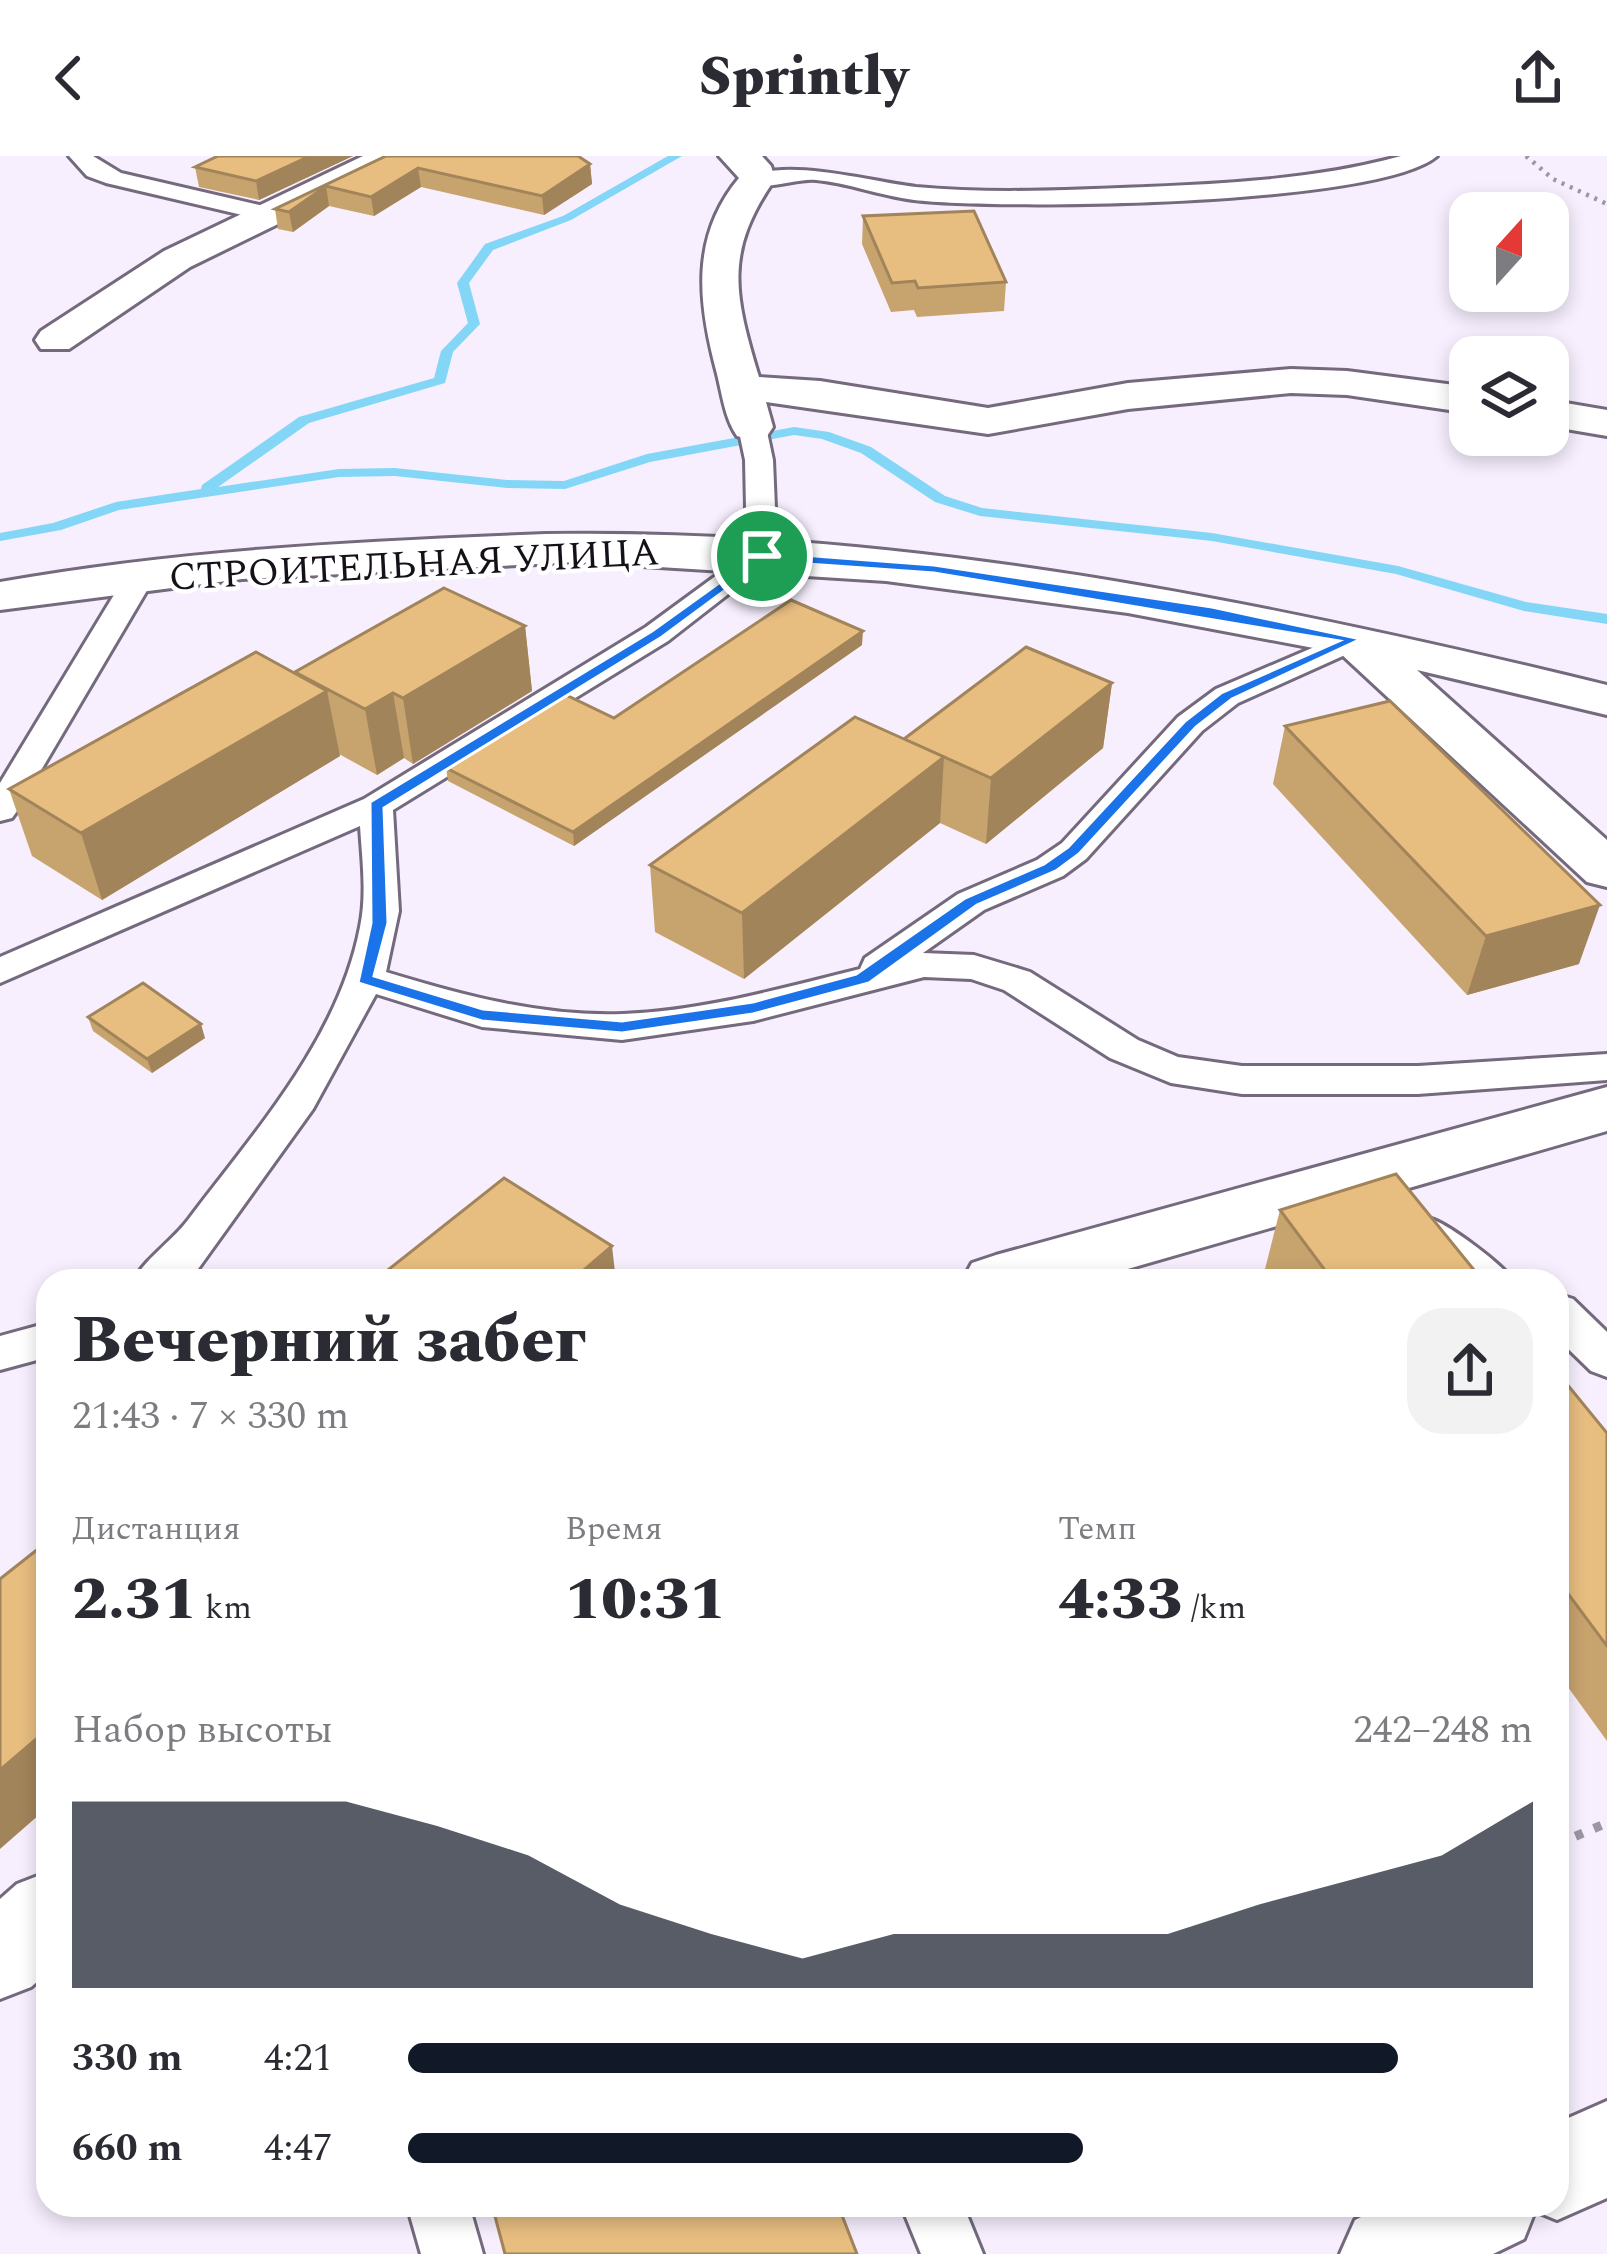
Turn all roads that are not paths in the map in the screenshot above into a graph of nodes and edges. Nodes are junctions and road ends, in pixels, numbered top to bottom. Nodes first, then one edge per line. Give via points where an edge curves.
1 (80, 156) edge
2 (391, 156) edge
3 (793, 156) edge
4 (1426, 156) edge
5 (749, 167) edge
6 (265, 213) junction
7 (56, 340) dead end
8 (1449, 397) edge
9 (1569, 417) edge
10 (751, 423) junction
11 (1607, 423) edge
12 (762, 556) junction
13 (141, 575) junction
14 (0, 596) edge
15 (1354, 639) junction
16 (1607, 700) edge
17 (376, 806) junction
18 (0, 811) edge
19 (1607, 870) edge
20 (0, 971) edge
21 (364, 979) junction
22 (862, 979) junction
23 (1607, 1067) edge
24 (1607, 1109) edge
25 (1385, 1172) junction
26 (170, 1269) edge
27 (1042, 1269) edge
28 (1473, 1269) edge
29 (1569, 1323) edge
30 (36, 1343) edge
31 (0, 1353) edge
32 (1607, 1359) edge
33 (36, 1925) edge
34 (0, 1956) edge
35 (441, 2217) edge
36 (937, 2217) edge
37 (1463, 2217) edge
38 (452, 2254) edge
39 (952, 2254) edge
40 (1389, 2254) edge

1 - 6 lane via 114,178
2 - 6 street
3 - 5 lane
4 - 5 lane via 1286,187 1006,200 911,194
5 - 10 street via 722,247 719,301
6 - 7 street via 177,259
8 - 10 street via 1291,381 1128,396 988,422 820,394
9 - 11 street
10 - 12 lane
12 - 13 street, СТРОИТЕЛЬНАЯ УЛИЦА via 528,550
12 - 15 street, СТРОИТЕЛЬНАЯ УЛИЦА via 934,569
12 - 17 lane via 657,634
13 - 14 street, СТРОИТЕЛЬНАЯ УЛИЦА
13 - 18 lane
15 - 16 street, СТРОИТЕЛЬНАЯ УЛИЦА
15 - 19 street
15 - 22 lane via 1227,696 1190,724 1074,851 971,902
17 - 20 lane
17 - 21 lane via 379,923
21 - 22 lane via 482,1015 622,1027 753,1008
21 - 26 lane via 314,1075
22 - 23 lane via 924,965 974,967 1017,981 1124,1049 1242,1080 1418,1080
24 - 25 street
25 - 27 street
25 - 28 lane via 1441,1248
29 - 32 lane
30 - 31 lane
33 - 34 street
35 - 38 lane
36 - 39 lane
37 - 40 street

